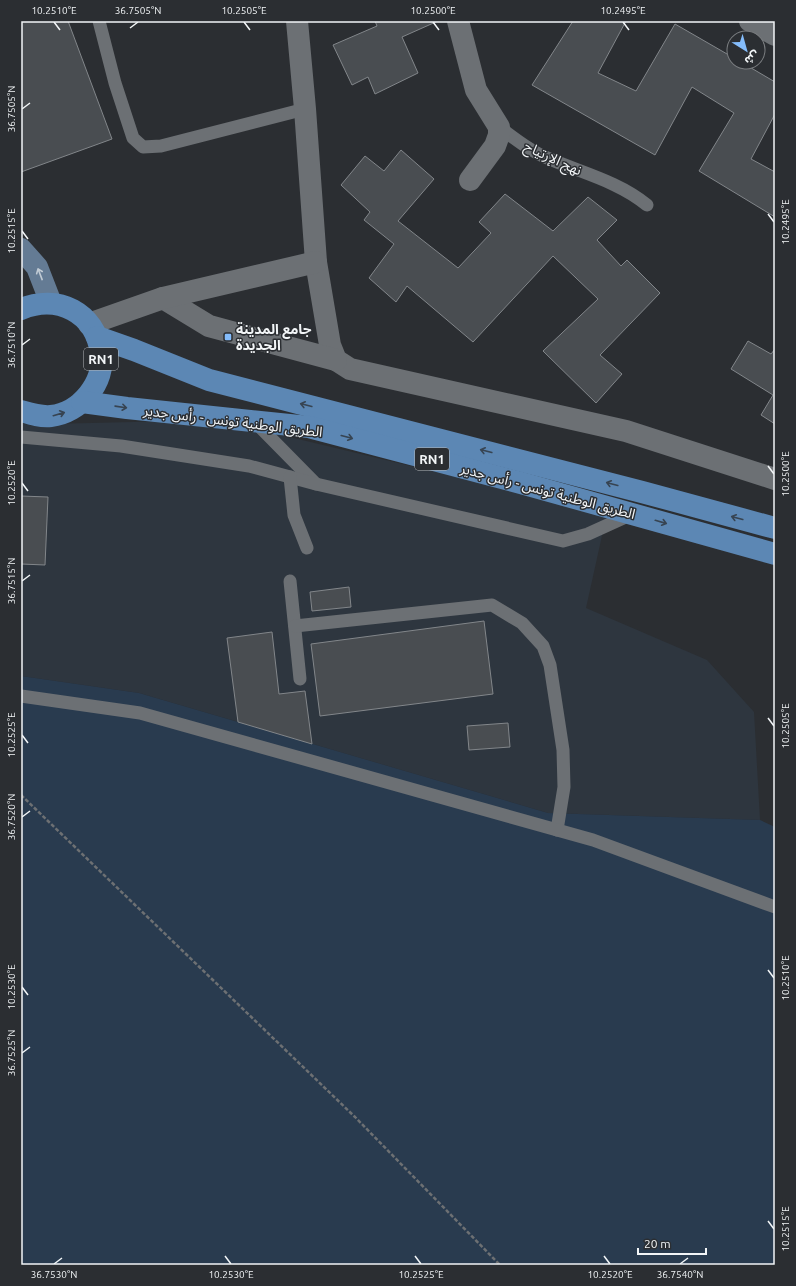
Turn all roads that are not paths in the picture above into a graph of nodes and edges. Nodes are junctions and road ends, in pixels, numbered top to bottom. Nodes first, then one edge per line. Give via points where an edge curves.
1 (99, 21) edge
2 (297, 21) edge
3 (458, 21) edge
4 (750, 21) edge
5 (775, 35) edge
6 (305, 109) junction
7 (499, 127) junction
8 (470, 180) dead end
9 (647, 205) dead end
10 (21, 248) edge
11 (316, 262) junction
12 (163, 298) junction
13 (51, 303) junction
14 (21, 309) edge
15 (93, 331) junction
16 (336, 360) junction
17 (82, 402) junction
18 (21, 411) edge
19 (253, 421) junction
20 (21, 437) edge
21 (290, 477) junction
22 (775, 479) edge
23 (316, 484) junction
24 (632, 514) junction
25 (775, 528) edge
26 (307, 548) dead end
27 (775, 554) edge
28 (290, 581) dead end
29 (295, 626) junction
30 (300, 679) dead end
31 (21, 696) edge
32 (557, 830) junction
33 (775, 907) edge

1 - 6 lane via 133,138 143,147 161,146
2 - 6 street
3 - 7 street, نهج الإرتياح via 476,90
4 - 5 street
6 - 11 street
7 - 8 street via 495,146
7 - 9 lane, نهج الإرتياح via 543,157 603,180 635,195
13 -> 10 main road via 37,267
11 - 12 street
11 - 16 street via 330,345
12 - 15 street
12 - 16 street via 210,326
13 - 14 main road, RN1 via 33,304
13 - 15 main road, RN1 via 66,306 79,314
15 - 17 main road, RN1 via 101,354 100,372 94,388
25 -> 15 main road, الطريق الوطنية تونس - رأس جدير / RN1 via 209,380
16 - 22 street via 350,369 626,431
18 -> 17 main road, RN1 via 35,416 52,416 68,411
17 -> 19 main road, الطريق الوطنية تونس - رأس جدير / RN1
19 - 23 lane
19 -> 24 main road, الطريق الوطنية تونس - رأس جدير / RN1 via 309,427
20 - 21 lane via 121,446 249,466
21 - 23 lane
21 - 26 lane via 294,516
23 - 24 lane via 563,541 588,534
24 -> 27 main road, الطريق الوطنية تونس - رأس جدير / RN1
28 - 29 lane
29 - 30 lane
29 - 32 lane via 492,605 522,623 543,646 550,665 563,750 564,787
31 - 32 lane via 140,713
32 - 33 lane via 593,840

